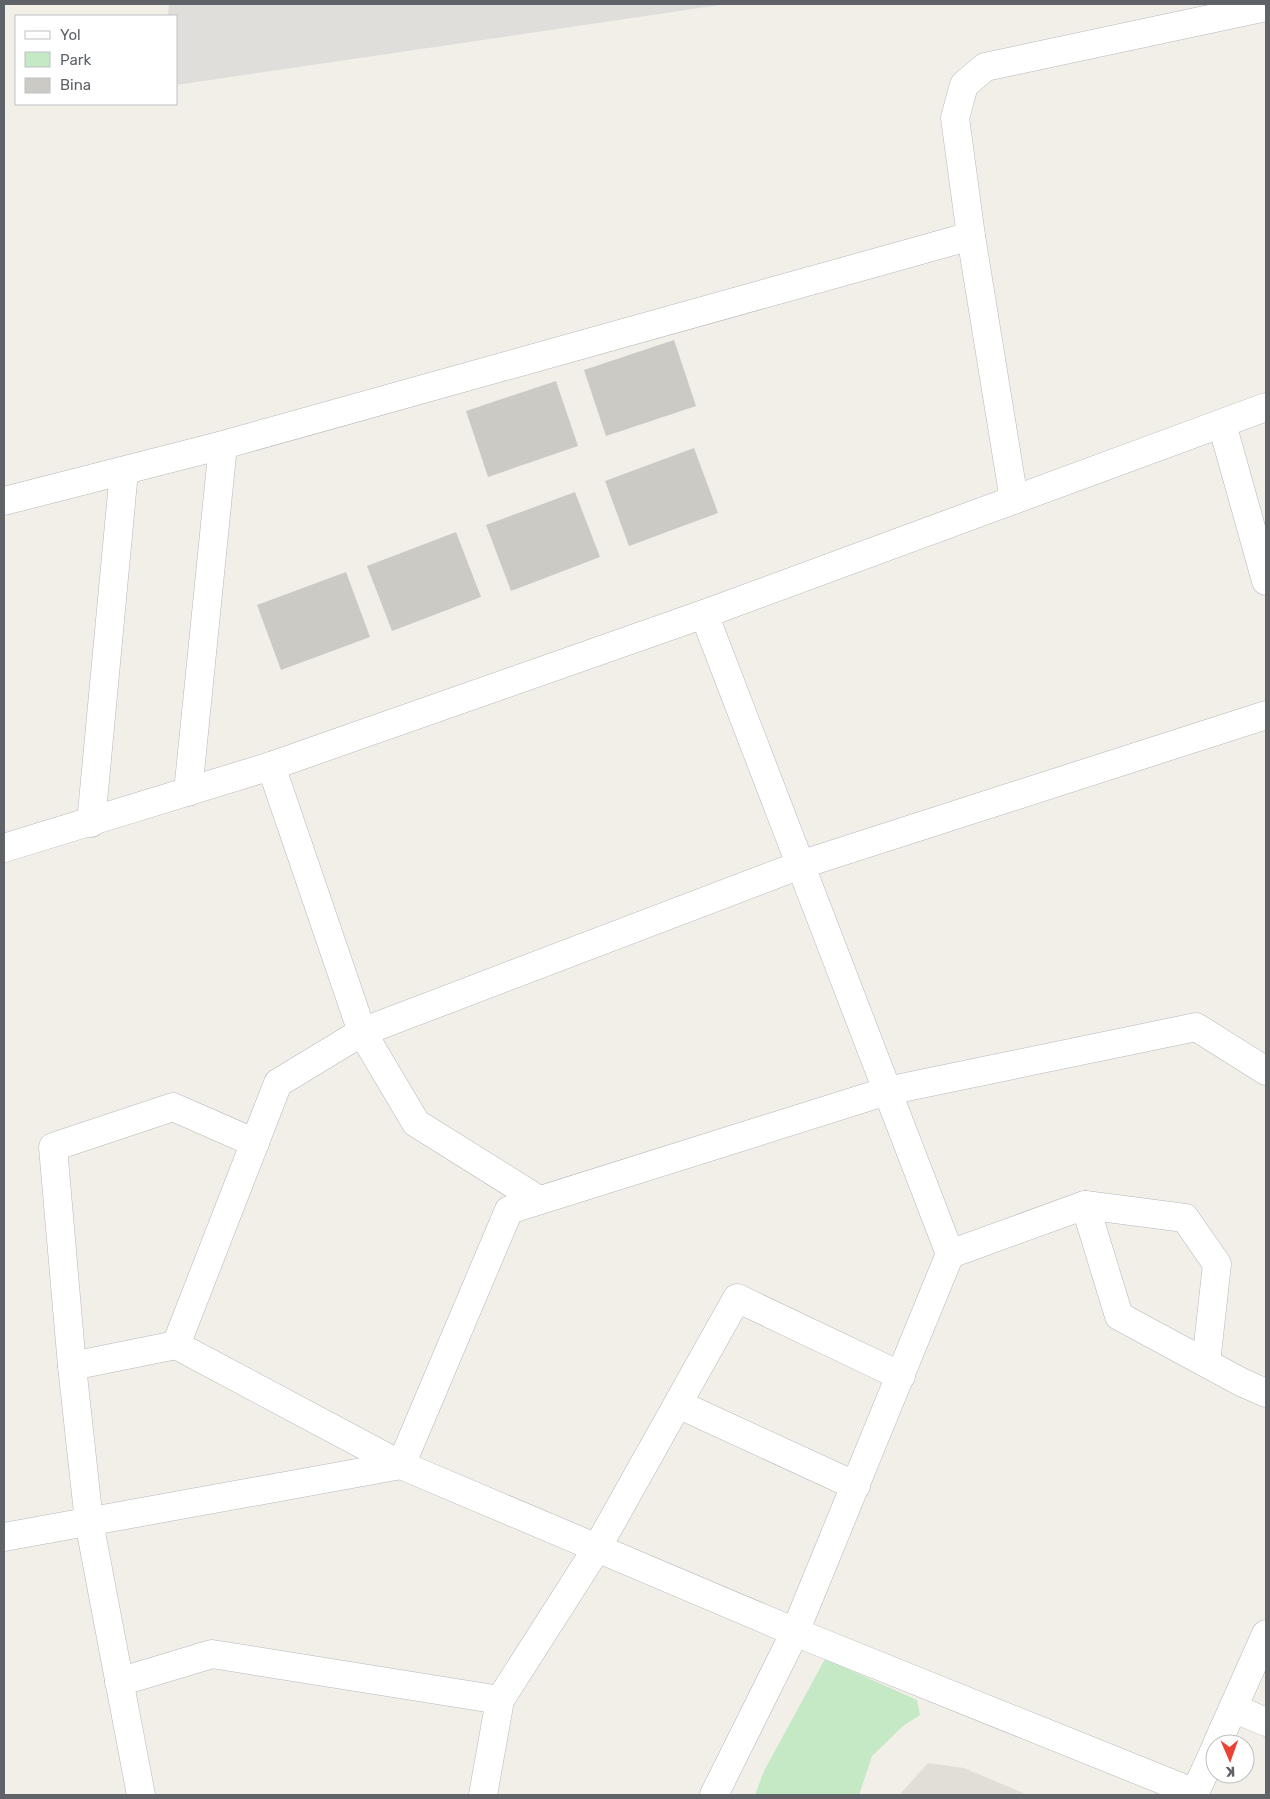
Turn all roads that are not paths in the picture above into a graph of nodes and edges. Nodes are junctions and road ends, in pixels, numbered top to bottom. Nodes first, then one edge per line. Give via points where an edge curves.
1 (1266, 7) edge
2 (971, 236) junction
3 (1266, 408) edge
4 (1222, 424) junction
5 (223, 445) junction
6 (124, 471) junction
7 (1014, 500) junction
8 (4, 501) edge
9 (1266, 581) edge
10 (704, 614) junction
11 (1266, 715) edge
12 (271, 766) junction
13 (188, 792) junction
14 (91, 822) junction
15 (4, 848) edge
16 (800, 865) junction
17 (362, 1032) junction
18 (1266, 1071) edge
19 (887, 1091) junction
20 (255, 1143) junction
21 (539, 1200) junction
22 (1084, 1205) junction
23 (950, 1254) junction
24 (176, 1345) junction
25 (1206, 1363) junction
26 (72, 1366) junction
27 (900, 1376) junction
28 (1266, 1393) edge
29 (678, 1404) junction
30 (401, 1466) junction
31 (856, 1486) junction
32 (89, 1522) junction
33 (4, 1537) edge
34 (597, 1548) junction
35 (795, 1632) junction
36 (1266, 1634) edge
37 (119, 1682) junction
38 (500, 1700) junction
39 (1233, 1708) junction
40 (1266, 1722) edge
41 (1221, 1734) edge
42 (1205, 1772) edge
43 (1195, 1794) edge
44 (140, 1795) edge
45 (483, 1795) edge
46 (714, 1795) edge

1 - 2 street via 985,67 964,85 955,118
2 - 5 street
2 - 7 street
3 - 4 street
4 - 7 street
4 - 9 street
5 - 6 street
5 - 13 street
6 - 8 street
6 - 14 street
7 - 10 street
10 - 12 street
10 - 16 street
11 - 16 street
12 - 13 street
12 - 17 street
13 - 14 street
14 - 15 street
16 - 17 street
16 - 19 street
17 - 20 street via 278,1083
17 - 21 street via 416,1123
18 - 19 street via 1196,1027
19 - 21 street
19 - 23 street
20 - 24 street
20 - 26 street via 173,1107 53,1147
21 - 30 street via 509,1210
22 - 23 street
22 - 25 street via 1119,1316
22 - 25 street via 1185,1218 1217,1264
23 - 27 street
24 - 26 street
24 - 30 street
25 - 28 street
26 - 32 street
27 - 29 street via 737,1298
27 - 31 street
29 - 31 street
29 - 34 street
30 - 32 street
30 - 34 street
31 - 35 street
32 - 33 street
32 - 37 street
34 - 35 street
34 - 38 street
35 - 43 street
35 - 46 street
36 - 39 street
37 - 38 street via 212,1654
37 - 44 street
38 - 45 street
39 - 40 street
39 - 41 street
42 - 43 street

